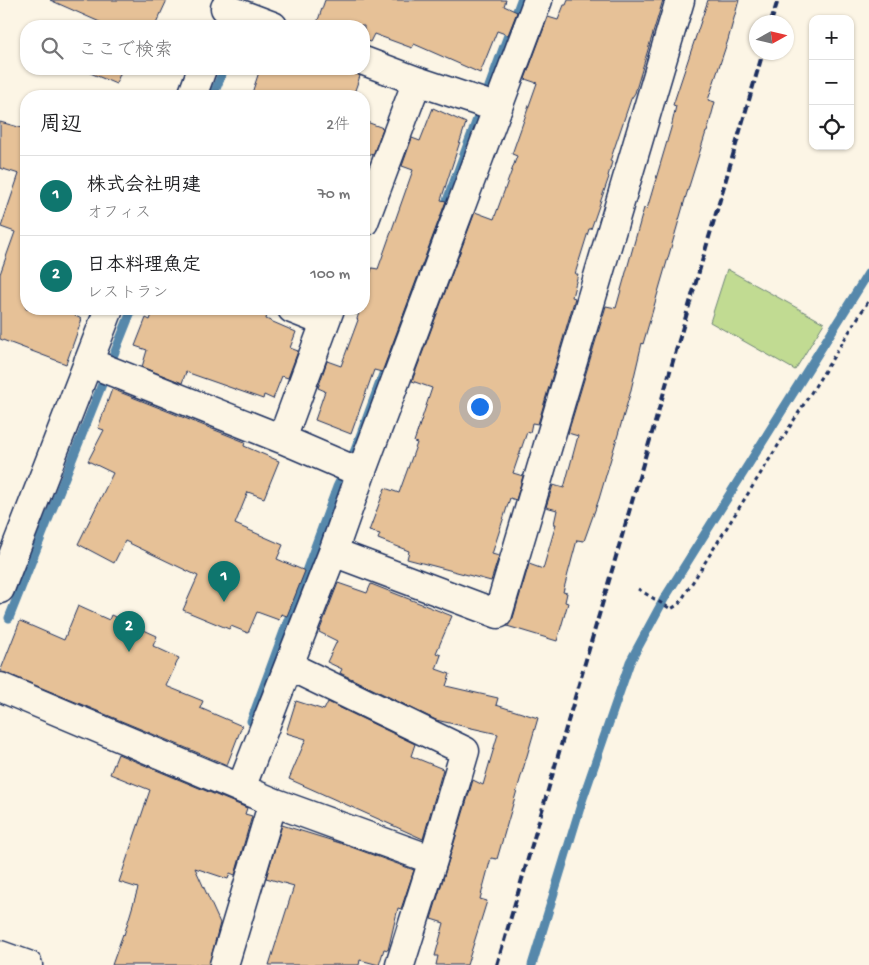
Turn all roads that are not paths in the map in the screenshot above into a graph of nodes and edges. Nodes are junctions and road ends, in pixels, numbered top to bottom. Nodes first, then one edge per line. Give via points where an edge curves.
1 (538, 0) edge
2 (680, 0) edge
3 (370, 63) edge
4 (200, 75) edge
5 (417, 81) junction
6 (194, 90) edge
7 (486, 104) junction
8 (370, 198) edge
9 (108, 315) edge
10 (328, 315) edge
11 (102, 368) junction
12 (282, 439) junction
13 (350, 468) junction
14 (333, 552) junction
15 (0, 590) edge
16 (289, 666) junction
17 (0, 688) edge
18 (240, 788) junction
19 (273, 802) junction
20 (433, 860) junction
21 (0, 955) edge
22 (28, 965) edge
23 (224, 965) edge
24 (400, 965) edge

1 - 7 street
2 - 14 street via 498,614
3 - 5 street
4 - 6 street
5 - 7 street
5 - 8 street
7 - 13 street
9 - 11 street
10 - 12 street
11 - 12 street
11 - 15 street
12 - 13 street
13 - 14 street
14 - 16 street
16 - 18 street
16 - 20 street via 465,751
17 - 18 street
18 - 19 street
19 - 20 street
19 - 23 street
20 - 24 street
21 - 22 street

